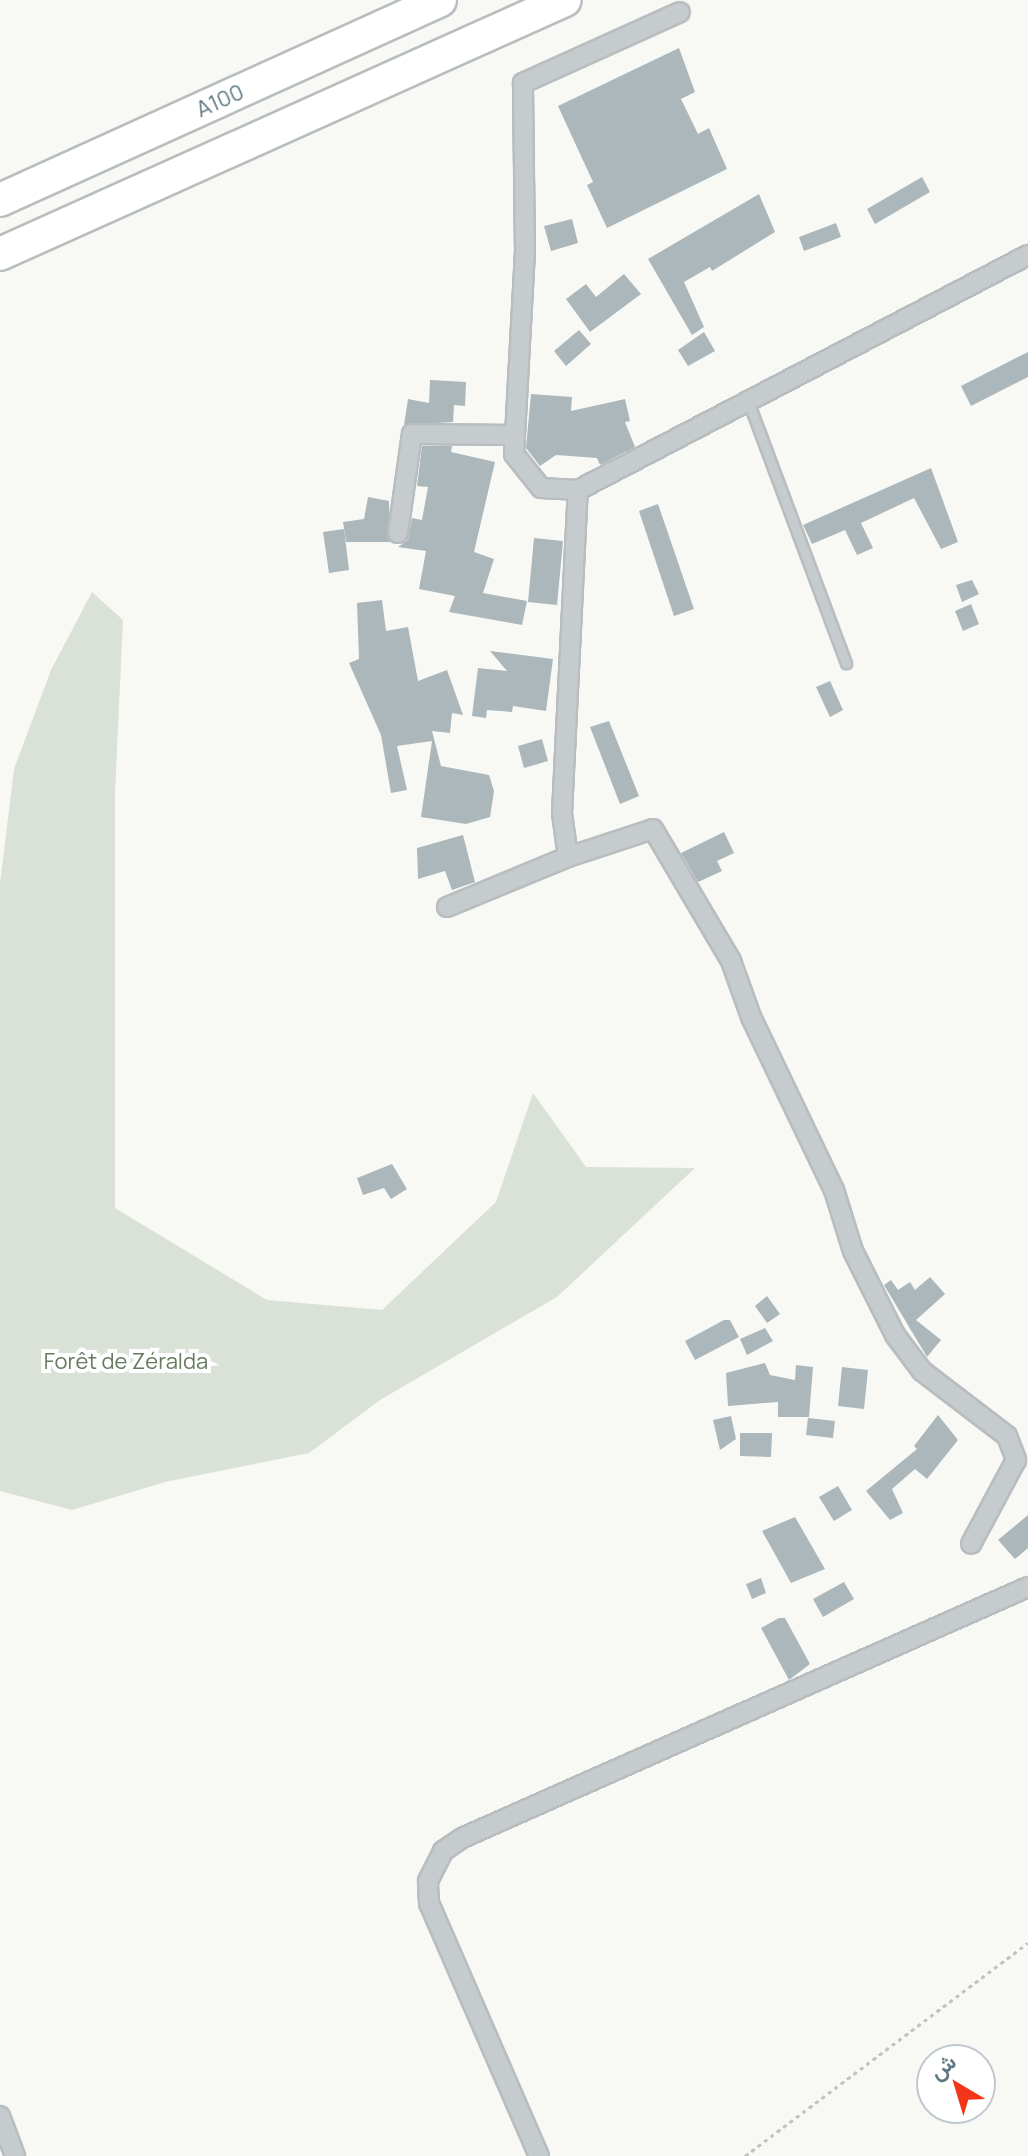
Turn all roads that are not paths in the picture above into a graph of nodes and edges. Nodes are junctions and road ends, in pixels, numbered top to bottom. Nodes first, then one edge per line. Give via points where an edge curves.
1 (440, 0) edge
2 (565, 0) edge
3 (680, 12) dead end
4 (0, 200) edge
5 (0, 254) edge
6 (1028, 255) edge
7 (748, 401) junction
8 (515, 435) junction
9 (578, 490) junction
10 (398, 533) dead end
11 (846, 663) dead end
12 (568, 857) junction
13 (447, 907) dead end
14 (971, 1544) dead end
15 (1028, 1587) edge
16 (0, 2116) edge
17 (15, 2156) edge
18 (539, 2156) edge

1 - 4 highway, A100 / A100
2 - 5 highway
3 - 8 street via 523,83 525,253
6 - 7 street
7 - 9 street
7 - 11 lane
8 - 9 street via 514,454 541,488
8 - 10 street via 412,434
9 - 12 street via 562,813
12 - 13 street
12 - 14 street via 653,829 723,947 834,1190 853,1251 895,1335 922,1371 1007,1436 1016,1460
15 - 18 street via 462,1838 443,1851 431,1871 429,1903
16 - 17 street

